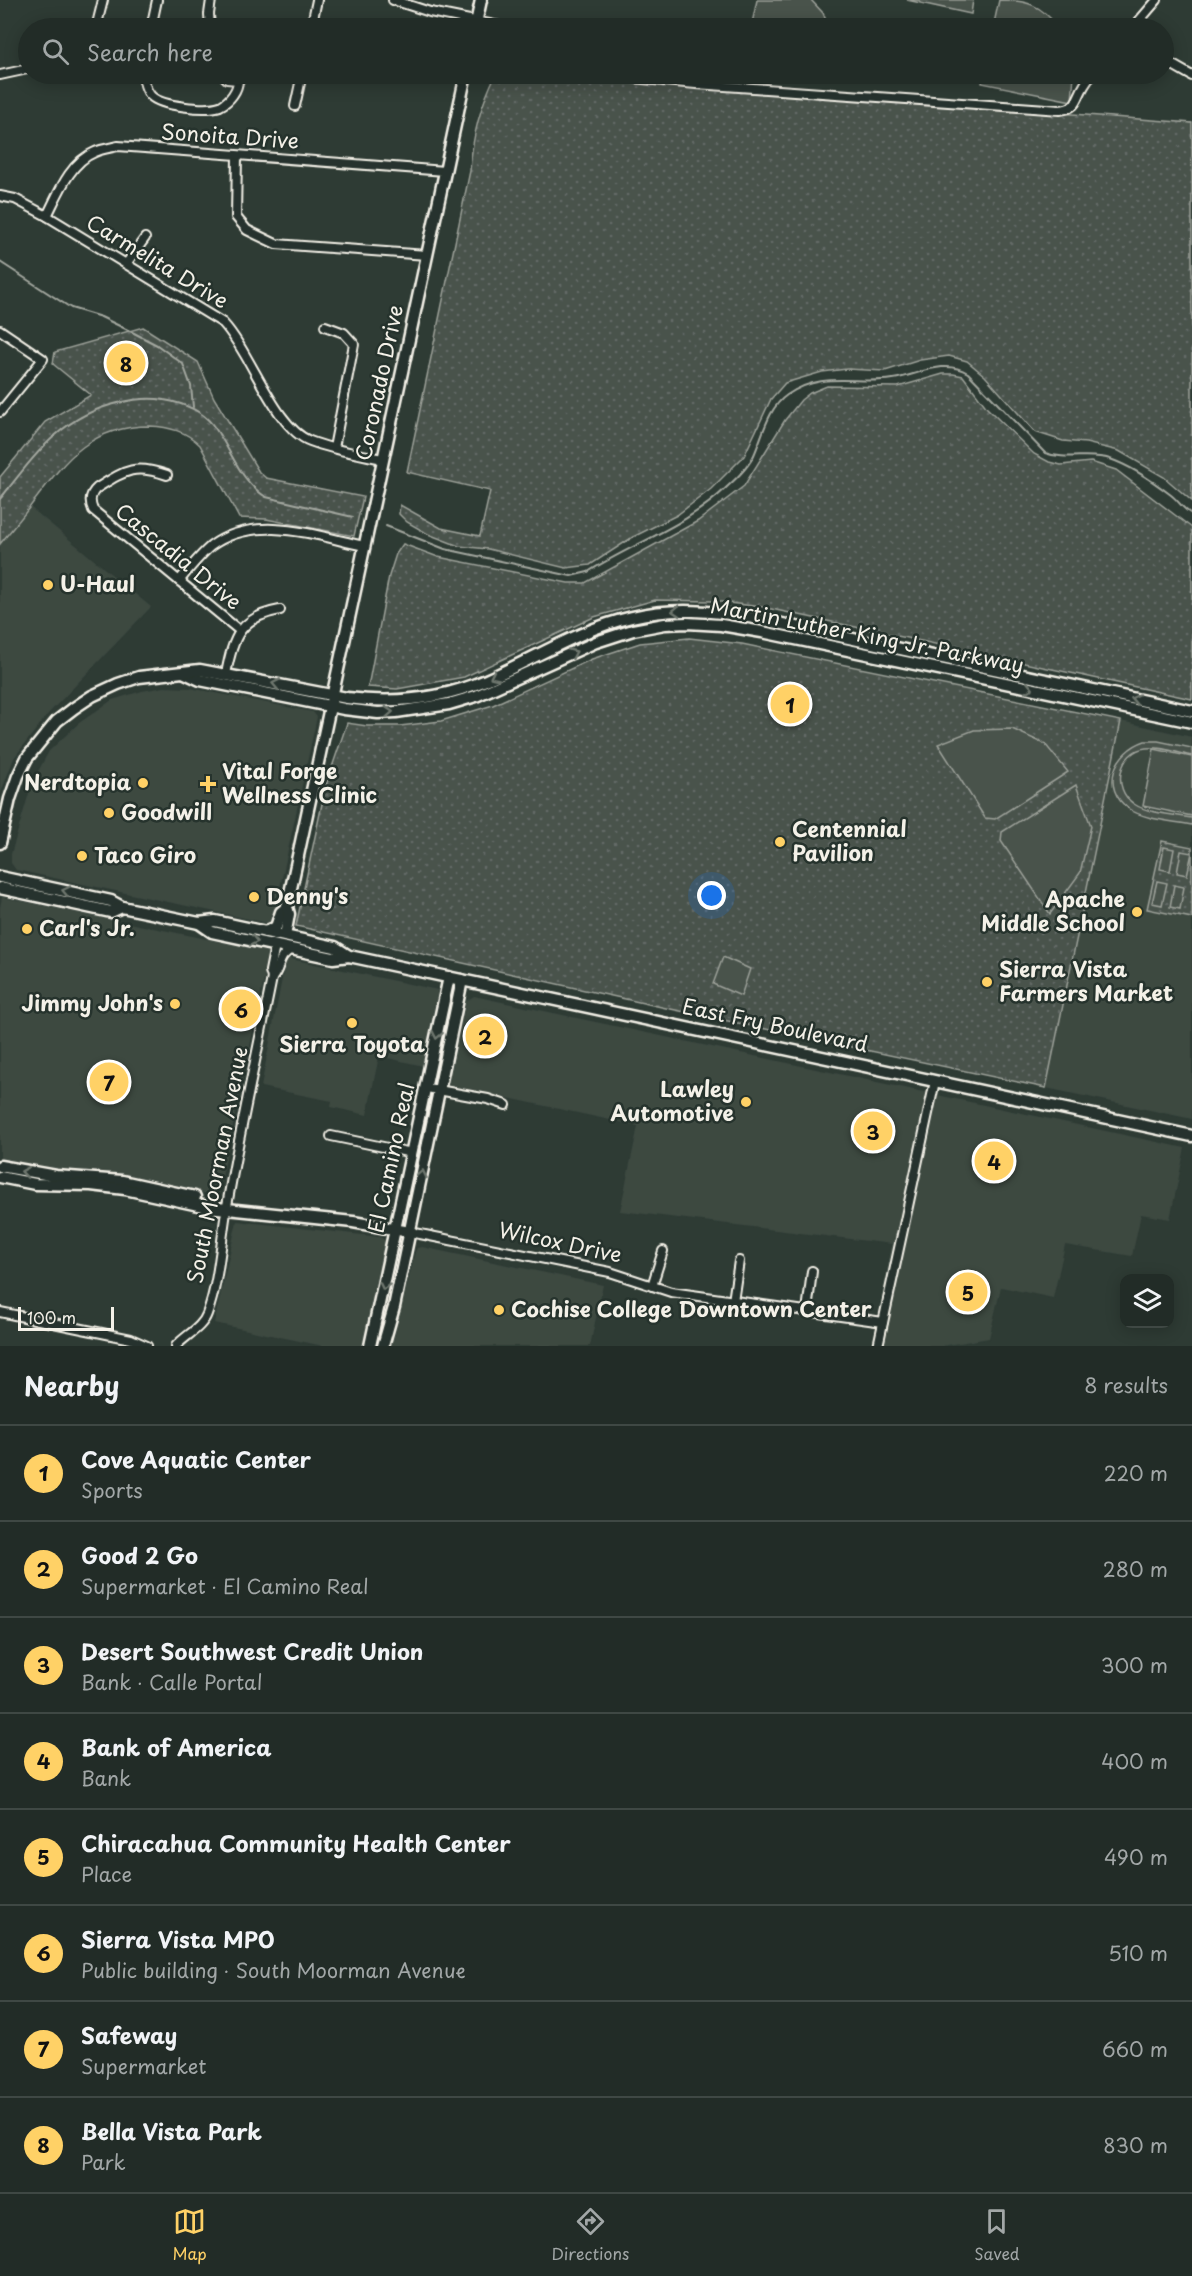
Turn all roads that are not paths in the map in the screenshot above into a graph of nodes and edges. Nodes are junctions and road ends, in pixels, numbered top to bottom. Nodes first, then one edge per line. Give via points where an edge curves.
1 (103, 0) edge
2 (157, 0) edge
3 (211, 0) edge
4 (316, 0) edge
5 (393, 0) edge
6 (481, 0) edge
7 (1157, 0) edge
8 (98, 18) edge
9 (153, 18) edge
10 (209, 18) edge
11 (313, 18) edge
12 (451, 18) edge
13 (477, 18) edge
14 (1142, 18) edge
15 (1174, 66) edge
16 (18, 71) edge
17 (0, 75) edge
18 (1192, 76) edge
19 (146, 84) edge
20 (238, 84) edge
21 (300, 84) edge
22 (464, 84) edge
23 (696, 84) edge
24 (1086, 84) edge
25 (295, 106) dead end
26 (237, 156) junction
27 (445, 171) junction
28 (0, 196) edge
29 (47, 216) junction
30 (145, 238) dead end
31 (427, 255) junction
32 (126, 264) junction
33 (325, 326) dead end
34 (0, 330) edge
35 (0, 411) edge
36 (334, 448) junction
37 (383, 459) junction
38 (167, 475) dead end
39 (365, 546) junction
40 (179, 581) junction
41 (280, 610) dead end
42 (240, 631) junction
43 (185, 673) junction
44 (226, 674) junction
45 (332, 701) junction
46 (1192, 711) edge
47 (1192, 722) edge
48 (0, 843) edge
49 (0, 878) edge
50 (0, 888) edge
51 (122, 907) junction
52 (287, 907) junction
53 (199, 923) junction
54 (265, 932) junction
55 (285, 936) junction
56 (275, 946) junction
57 (292, 949) junction
58 (349, 956) junction
59 (449, 977) junction
60 (272, 978) junction
61 (462, 980) junction
62 (935, 1081) junction
63 (427, 1088) junction
64 (440, 1090) junction
65 (506, 1105) dead end
66 (331, 1136) dead end
67 (1192, 1136) edge
68 (412, 1153) junction
69 (0, 1166) edge
70 (0, 1177) edge
71 (226, 1207) junction
72 (396, 1229) junction
73 (410, 1232) junction
74 (663, 1251) dead end
75 (739, 1261) dead end
76 (812, 1271) dead end
77 (652, 1286) junction
78 (733, 1301) junction
79 (807, 1311) junction
80 (0, 1312) edge
81 (883, 1322) junction
82 (147, 1346) edge
83 (176, 1346) edge
84 (370, 1346) edge
85 (383, 1346) edge
86 (878, 1346) edge

1 - 8 street
2 - 9 street
3 - 10 street
4 - 11 street
5 - 12 street
6 - 13 street
7 - 14 street
15 - 18 street
16 - 17 street
19 - 20 street via 150,95 164,104 208,108 231,97
21 - 25 street
22 - 27 street, Coronado Drive
23 - 24 street via 1060,110 1077,104
26 - 27 street, Sonoita Drive
26 - 29 street, Sonoita Drive via 118,146 93,152 77,165
26 - 31 street via 236,217 246,230 276,244
27 - 31 street, Coronado Drive
28 - 29 street, Carmelita Drive via 15,199
29 - 32 street, Carmelita Drive
30 - 32 street
31 - 37 street, Coronado Drive
32 - 36 street, Carmelita Drive via 223,323 236,336 291,429 309,441
33 - 36 street via 344,333 354,344
34 - 35 street via 43,359
36 - 37 street, Carmelita Drive
37 - 39 street, Coronado Drive
38 - 40 street, Cascadia Drive via 145,468 112,478 93,492 90,504
39 - 40 street via 286,530 252,529 211,547
39 - 45 street, Coronado Drive
40 - 42 street, Cascadia Drive
41 - 42 street via 262,613
42 - 44 street
43 - 44 street, Martin Luther King Jr. Parkway via 200,670
43 - 45 street, Martin Luther King Jr. Parkway via 200,680
43 - 48 street via 147,676 118,684 92,696 57,721 27,758 18,776
45 -> 44 street, Martin Luther King Jr. Parkway
46 -> 45 street, Martin Luther King Jr. Parkway via 754,618 703,611 653,613 614,622 484,681 450,692 388,701
45 -> 47 street, Martin Luther King Jr. Parkway via 378,713 448,704 476,696 614,635 687,623 762,632
45 - 52 street, Coronado Drive
51 -> 49 street, East Fry Boulevard via 111,901
50 - 51 street, East Fry Boulevard via 111,912
51 - 53 street, East Fry Boulevard
52 - 54 street via 276,927
52 - 55 street, Coronado Drive
53 - 54 street, East Fry Boulevard via 215,921
53 -> 56 street, East Fry Boulevard via 212,932
54 - 55 street, East Fry Boulevard
55 - 58 street, East Fry Boulevard via 335,947
56 - 57 street, East Fry Boulevard
56 - 60 street, South Moorman Avenue
57 - 58 street, East Fry Boulevard via 333,958
57 - 60 street, South Moorman Avenue via 284,953
58 - 59 street, East Fry Boulevard
59 - 61 street, East Fry Boulevard
59 -> 63 street, El Camino Real
60 - 71 street, South Moorman Avenue
61 - 62 street, East Fry Boulevard
61 - 64 street, El Camino Real
62 - 67 street, East Fry Boulevard
62 - 81 street
63 - 64 street
63 - 68 street, El Camino Real
64 - 65 street
73 -> 64 street, El Camino Real
66 - 68 street
68 - 72 street, El Camino Real
71 -> 69 street, Wilcox Drive via 122,1181 56,1176
70 - 71 street, Wilcox Drive via 35,1185 125,1189 208,1207
71 - 72 street, Wilcox Drive
71 - 83 street, South Moorman Avenue via 207,1315
72 - 73 street, Wilcox Drive
72 -> 84 street, El Camino Real
73 - 77 street, Wilcox Drive via 610,1272
73 - 85 street, El Camino Real
74 - 77 street
75 - 78 street
76 - 79 street
77 - 78 street, Wilcox Drive
78 - 79 street, Wilcox Drive
79 - 81 street, Wilcox Drive
80 - 82 street via 131,1339
81 - 86 street

